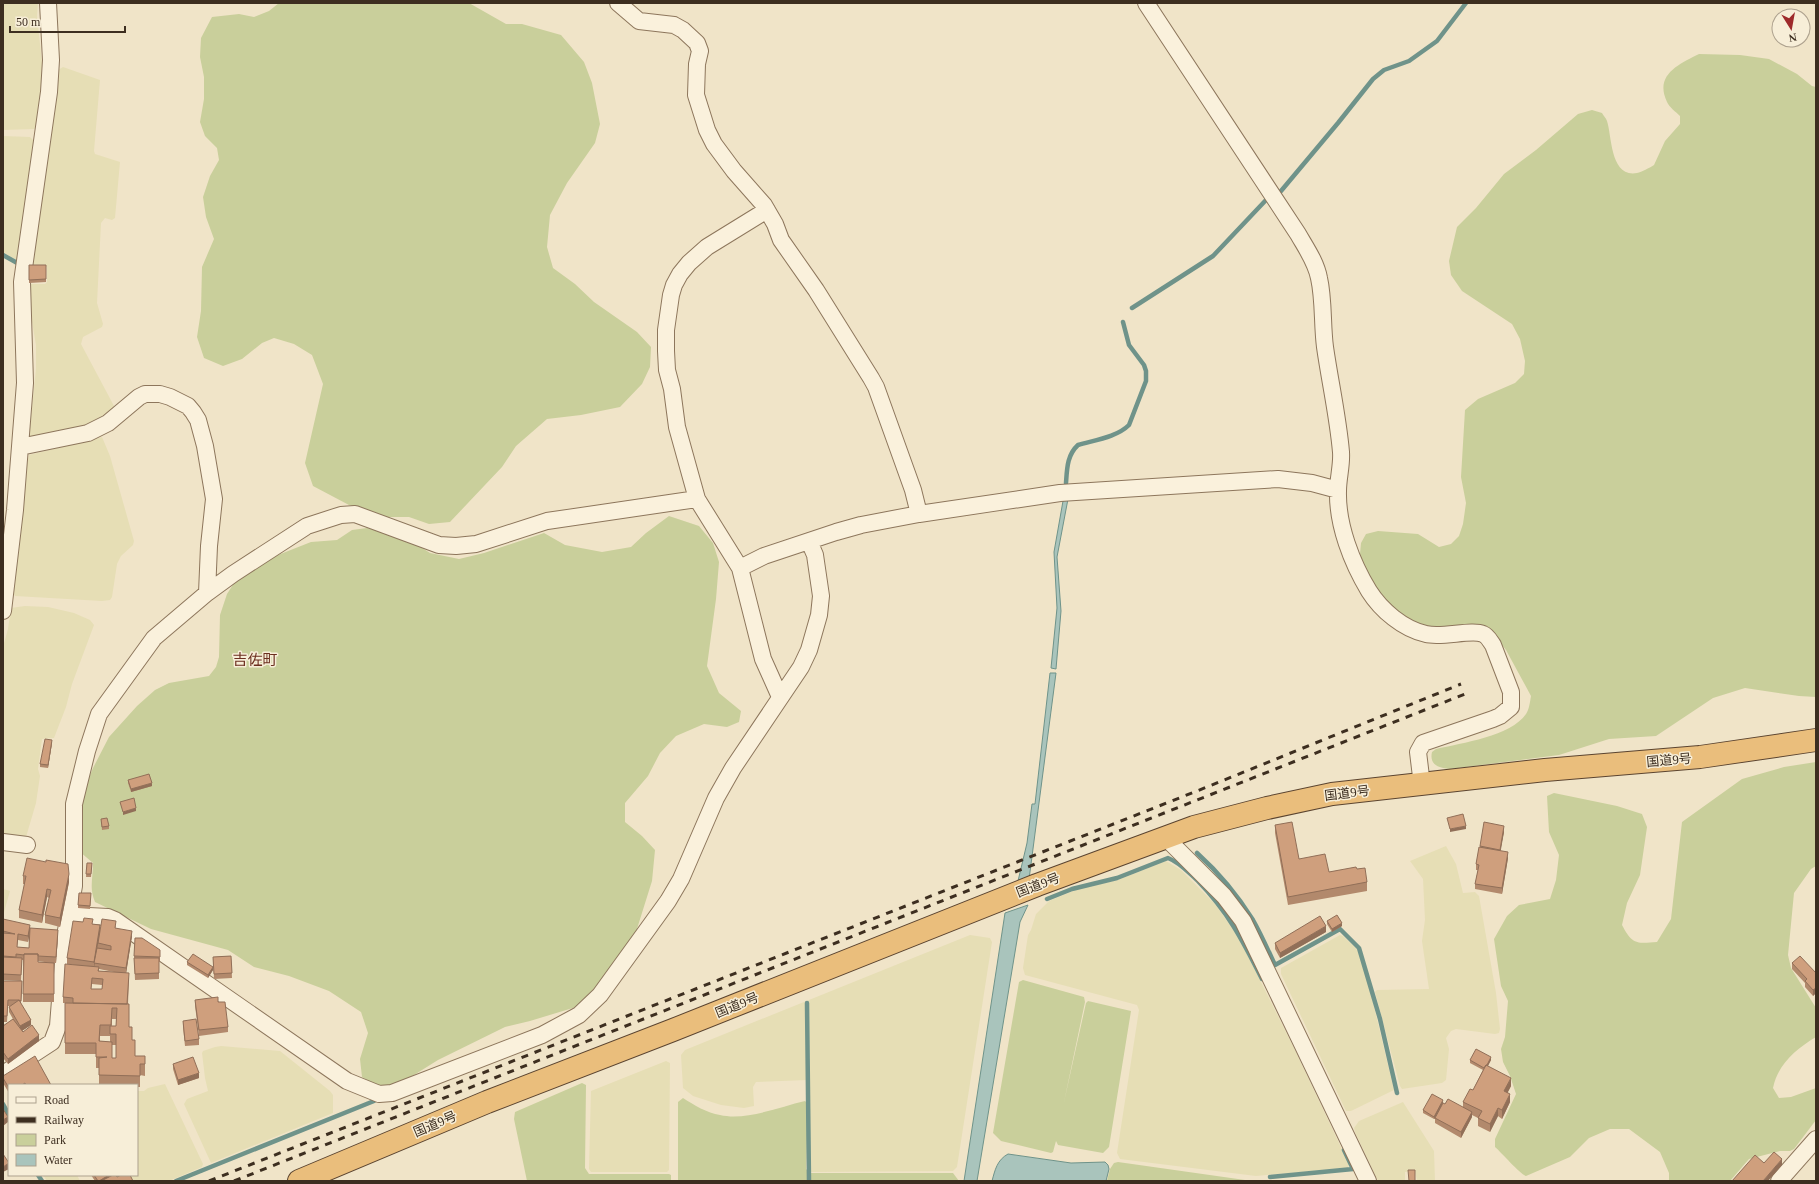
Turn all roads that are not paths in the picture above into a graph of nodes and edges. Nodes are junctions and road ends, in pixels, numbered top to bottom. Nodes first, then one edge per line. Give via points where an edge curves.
1 (48, 3) edge
2 (618, 3) edge
3 (1146, 3) edge
4 (767, 210) junction
5 (20, 447) junction
6 (1338, 490) junction
7 (697, 499) junction
8 (919, 514) junction
9 (809, 541) junction
10 (740, 568) junction
11 (207, 593) junction
12 (3, 611) edge
13 (780, 697) junction
14 (1816, 740) edge
15 (1422, 785) junction
16 (1165, 837) junction
17 (3, 842) edge
18 (27, 845) dead end
19 (70, 915) junction
20 (3, 1074) edge
21 (1816, 1139) edge
22 (1785, 1180) edge
23 (299, 1181) edge
24 (1368, 1181) edge

1 - 5 street via 51,60 46,117 22,282 26,364
2 - 4 street via 639,21 674,25 697,43 700,51 696,95 707,130 724,159
3 - 6 street via 1298,234 1317,270 1341,453
4 - 7 street via 695,258 680,274 671,295 666,330 667,370 677,427
4 - 8 street via 781,240 816,290 876,387 913,490
5 - 11 street via 98,429 145,394 160,394 188,406 198,420 214,499
5 - 12 street
6 - 8 street via 1312,483 1278,479 1060,492
6 - 15 street via 1341,520 1349,546 1362,579 1377,602 1400,622 1425,634 1483,634 1493,645 1511,692 1511,707 1500,716 1423,744 1418,752
7 - 10 street
7 - 11 street via 547,521 476,544 456,546 439,545 355,514 341,515 307,526
8 - 9 street via 861,525
9 - 10 street via 764,556
9 - 13 street via 815,555 819,578 819,615 801,666
10 - 13 street via 763,659
11 - 19 street via 154,638 100,714 87,751 74,804 74,886
13 - 19 street via 716,798 678,885 618,971 590,1006 568,1023 542,1035 392,1093 379,1094 347,1081 115,920 108,917
14 - 15 highway, 国道9号 via 1700,757 1545,770
15 - 16 highway, 国道9号 via 1332,794 1232,817
16 - 23 highway, 国道9号 via 487,1102
16 - 24 street via 1224,896 1243,921
17 - 18 street
19 - 20 street via 58,934 56,1034 52,1042
21 - 22 street

